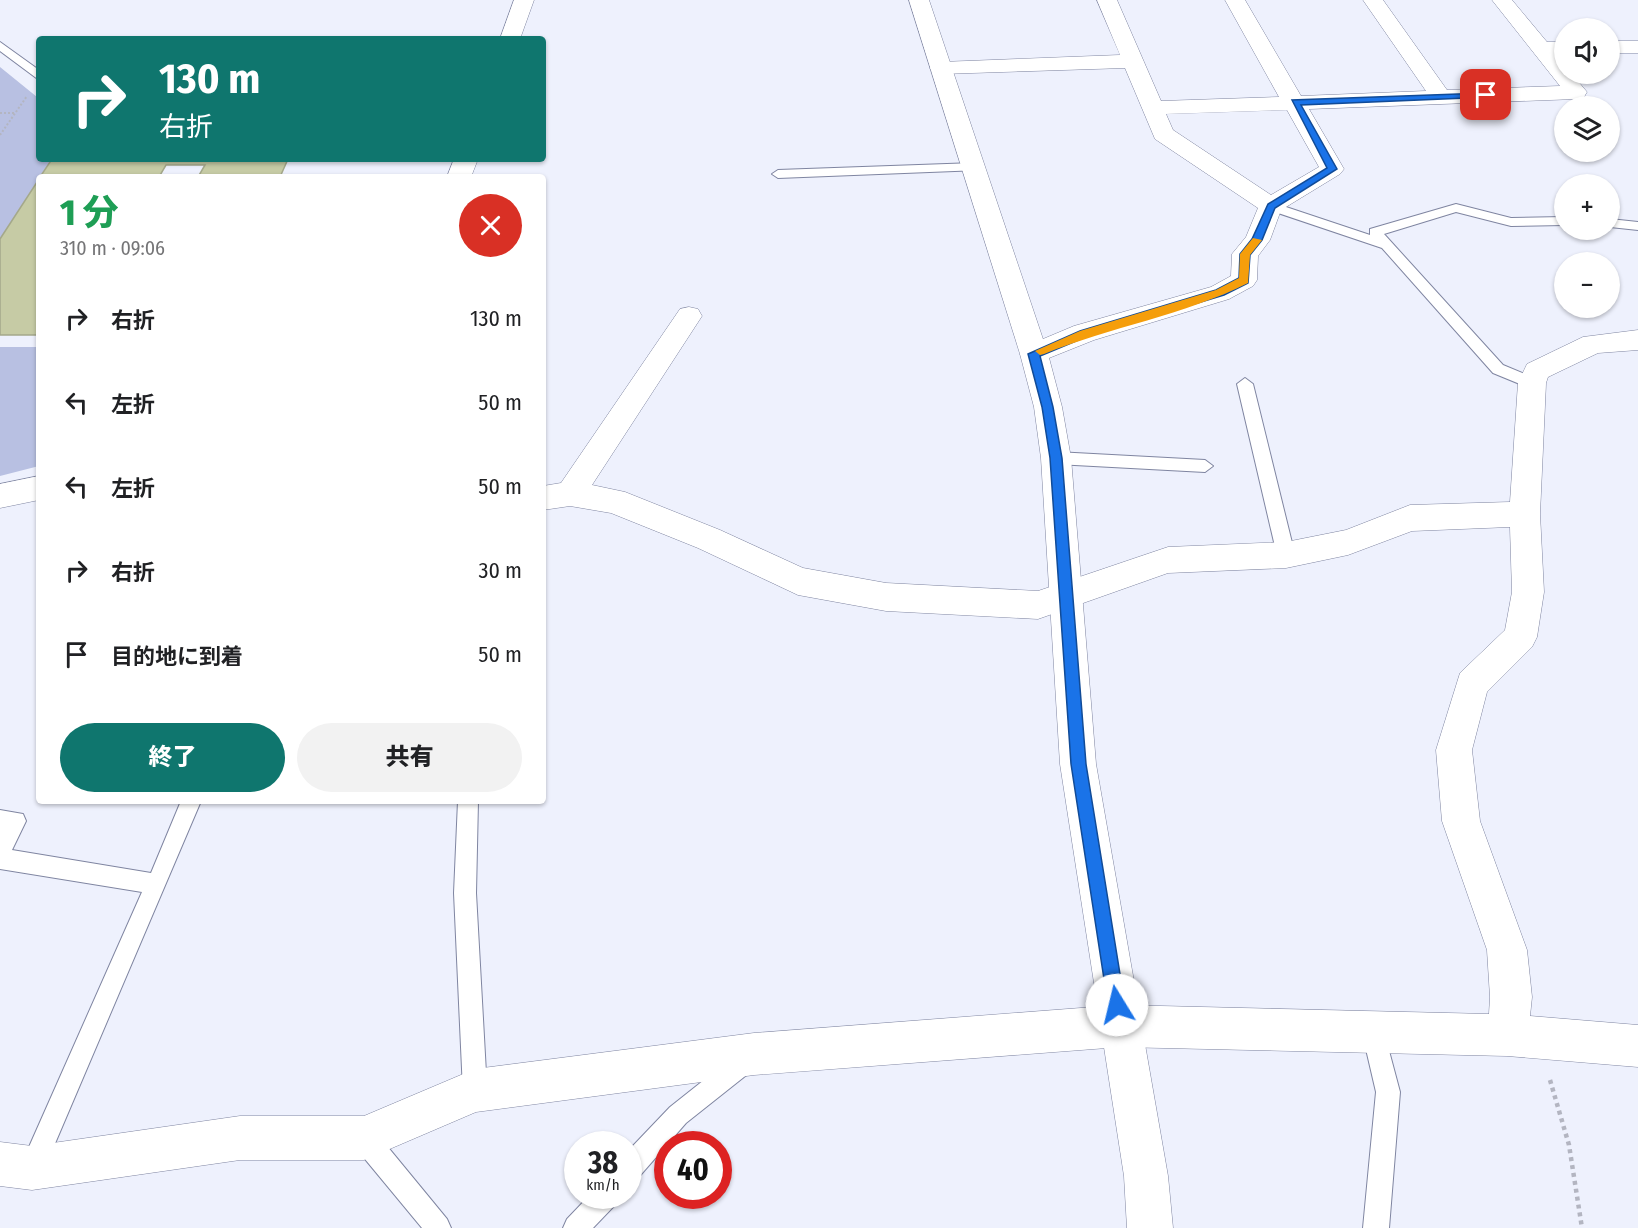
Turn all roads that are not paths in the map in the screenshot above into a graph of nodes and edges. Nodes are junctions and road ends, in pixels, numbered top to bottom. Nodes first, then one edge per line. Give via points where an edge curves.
1 (524, 0) edge
2 (919, 0) edge
3 (1107, 0) edge
4 (1235, 0) edge
5 (1373, 0) edge
6 (1502, 0) edge
7 (511, 36) edge
8 (0, 45) edge
9 (1620, 47) edge
10 (1638, 47) edge
11 (1554, 48) edge
12 (1541, 49) junction
13 (1133, 61) junction
14 (941, 68) junction
15 (36, 74) edge
16 (1441, 97) junction
17 (1295, 102) junction
18 (1153, 108) junction
19 (975, 167) junction
20 (778, 174) dead end
21 (1271, 206) junction
22 (1554, 221) edge
23 (1620, 224) edge
24 (1638, 226) edge
25 (1387, 245) junction
26 (689, 316) dead end
27 (1638, 339) edge
28 (1034, 354) junction
29 (1532, 383) junction
30 (1245, 384) dead end
31 (1056, 458) junction
32 (1205, 466) dead end
33 (36, 489) edge
34 (0, 496) edge
35 (557, 496) edge
36 (1526, 514) junction
37 (1286, 555) junction
38 (1068, 595) junction
39 (190, 804) edge
40 (468, 804) edge
41 (0, 820) edge
42 (0, 852) edge
43 (0, 859) edge
44 (157, 884) junction
45 (1120, 1026) junction
46 (1373, 1032) junction
47 (1518, 1036) junction
48 (1638, 1046) edge
49 (754, 1054) junction
50 (475, 1091) junction
51 (364, 1138) junction
52 (642, 1155) edge
53 (16, 1166) edge
54 (594, 1209) edge
55 (438, 1228) edge
56 (576, 1228) edge
57 (1150, 1228) edge
58 (1376, 1228) edge

1 - 7 street
2 - 14 street
3 - 13 street
4 - 17 street
5 - 16 street
6 - 12 street
8 - 15 lane
9 - 10 street
11 - 12 street
12 - 16 street via 1576,92
13 - 14 street
13 - 18 street
14 - 19 street
16 - 17 street
17 - 18 street
17 - 21 street via 1332,169
18 - 21 street via 1163,134
19 - 20 lane
19 - 28 street
21 - 25 lane
21 - 28 street via 1257,240 1245,254 1244,280 1220,292 1084,333
22 - 25 lane via 1511,222 1456,208 1375,232
23 - 24 lane
25 - 29 lane via 1498,369
26 - 35 street
27 - 29 street via 1593,344 1537,371
28 - 31 street
29 - 36 street
30 - 37 lane
31 - 32 lane
31 - 38 street
33 - 34 street
35 - 38 street via 614,501 709,539 798,581 886,597 1038,606
36 - 37 street via 1410,518 1347,542
36 - 47 street via 1528,592 1520,637 1472,684 1454,750 1461,821 1507,951
37 - 38 street via 1168,561
38 - 45 street via 1078,764
39 - 44 lane
40 - 50 lane via 465,893
41 - 42 lane via 16,821
43 - 44 lane
44 - 53 lane
45 - 46 street
45 - 49 street
45 - 57 street via 1146,1176
46 - 47 street
46 - 58 lane via 1388,1092
47 - 48 street
49 - 50 street
49 - 52 lane via 678,1115
50 - 51 street
51 - 53 street via 240,1138
51 - 55 lane
54 - 56 lane

